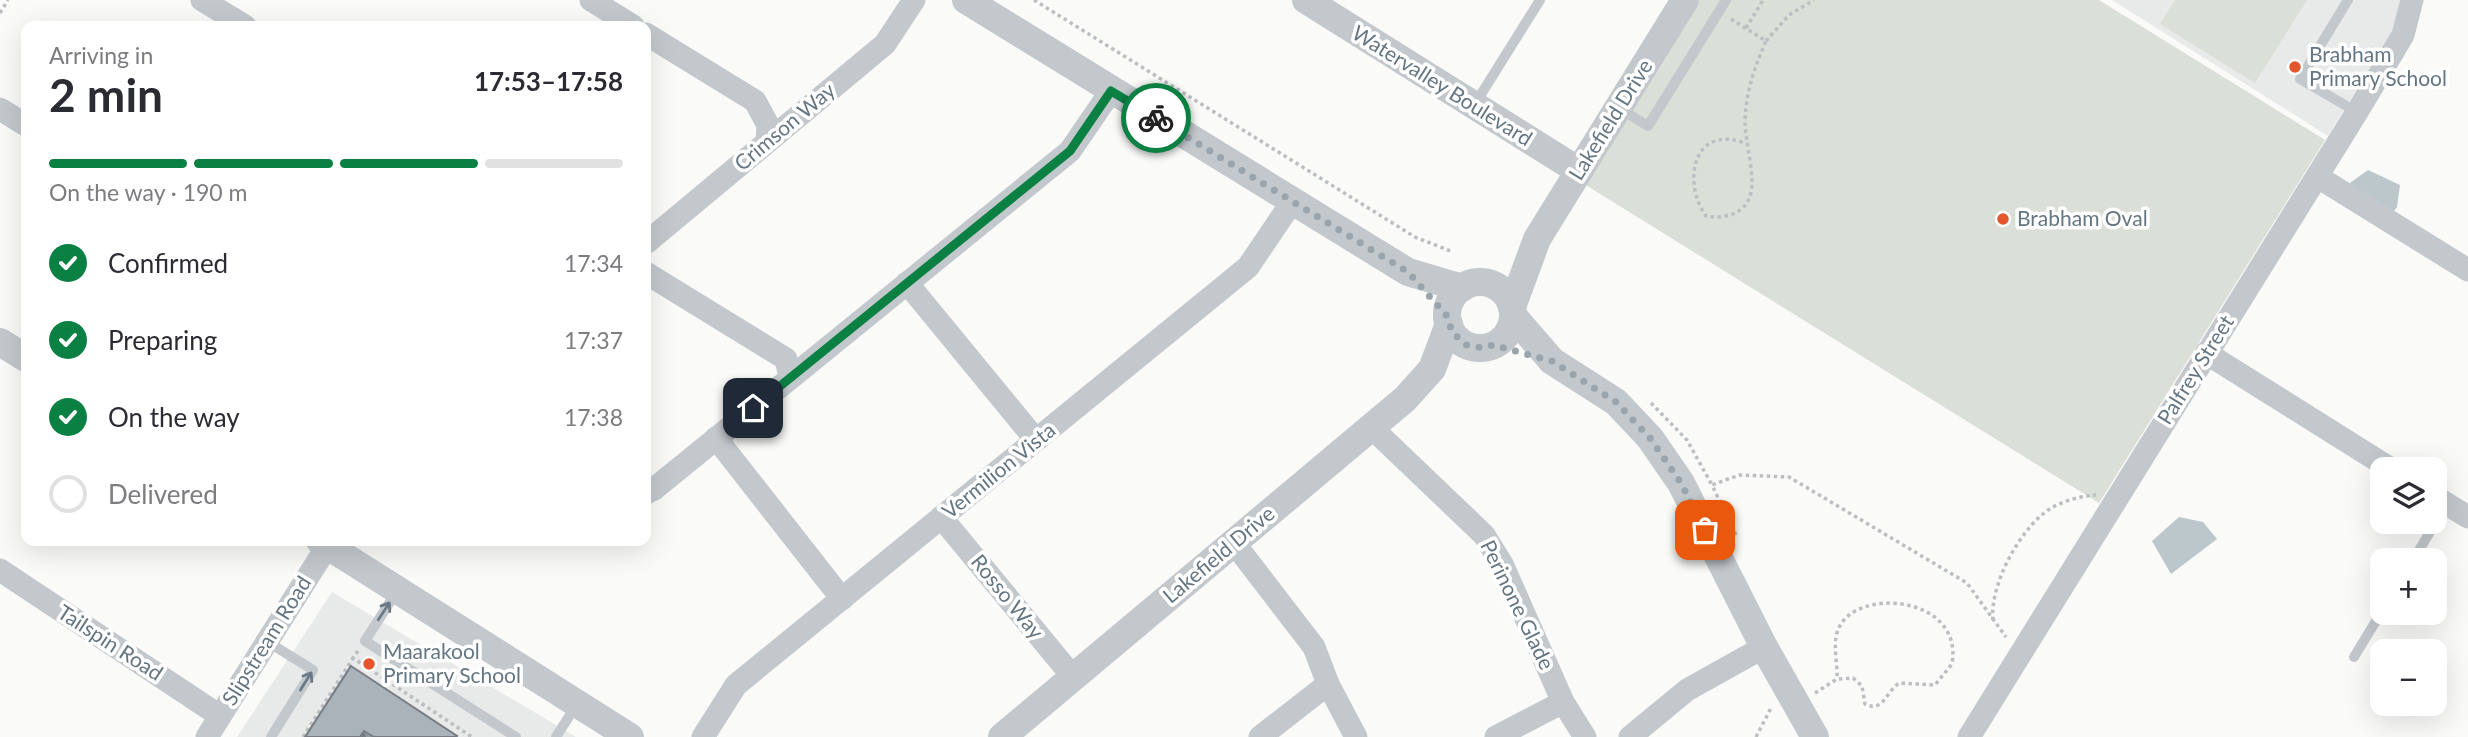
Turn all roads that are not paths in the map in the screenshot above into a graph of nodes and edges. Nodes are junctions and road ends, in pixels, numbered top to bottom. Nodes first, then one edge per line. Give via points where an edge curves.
1 (202, 0) edge
2 (591, 0) edge
3 (914, 0) edge
4 (966, 0) edge
5 (1306, 0) edge
6 (1540, 0) edge
7 (1685, 0) edge
8 (1726, 0) edge
9 (2348, 0) edge
10 (2412, 0) edge
11 (237, 21) edge
12 (625, 21) edge
13 (651, 37) edge
14 (1111, 91) junction
15 (1474, 106) junction
16 (1618, 108) junction
17 (0, 109) edge
18 (2357, 113) junction
19 (21, 122) edge
20 (767, 142) junction
21 (1579, 171) junction
22 (2318, 177) junction
23 (1292, 202) junction
24 (651, 239) edge
25 (1537, 239) junction
26 (2468, 270) edge
27 (1408, 272) junction
28 (651, 275) edge
29 (907, 283) junction
30 (1474, 286) junction
31 (1512, 311) junction
32 (1448, 320) junction
33 (0, 342) edge
34 (1484, 346) junction
35 (2206, 353) junction
36 (21, 355) edge
37 (1552, 361) junction
38 (1432, 369) junction
39 (790, 378) junction
40 (1372, 428) junction
41 (716, 438) junction
42 (1036, 440) junction
43 (2372, 457) edge
44 (651, 489) edge
45 (2447, 504) edge
46 (942, 517) junction
47 (2468, 517) edge
48 (1234, 543) junction
49 (322, 546) edge
50 (329, 546) edge
51 (0, 570) edge
52 (397, 591) junction
53 (842, 599) junction
54 (2373, 625) edge
55 (268, 642) junction
56 (1764, 647) junction
57 (2354, 657) dead end
58 (1073, 677) junction
59 (1328, 684) junction
60 (1563, 702) junction
61 (577, 704) junction
62 (220, 716) junction
63 (624, 736) edge
64 (1005, 736) edge
65 (207, 737) edge
66 (271, 737) edge
67 (516, 737) edge
68 (556, 737) edge
69 (703, 737) edge
70 (1260, 737) edge
71 (1356, 737) edge
72 (1496, 737) edge
73 (1584, 737) edge
74 (1630, 737) edge
75 (1815, 737) edge
76 (1969, 737) edge

1 - 11 street
2 - 12 street
3 - 20 street, Crimson Way via 885,44
4 - 14 street
5 - 15 street, Watervalley Boulevard
6 - 15 lane
7 - 16 street, Lakefield Drive
8 - 16 lane via 1647,126
9 - 18 lane via 2300,79
10 - 18 street, Palfrey Street via 2403,35
13 - 20 street via 755,101 768,125
14 - 23 street
14 - 29 street via 1070,151
15 - 21 street, Watervalley Boulevard
16 - 21 street, Lakefield Drive
17 - 19 street
18 - 22 street, Palfrey Street
20 - 24 street, Crimson Way
21 - 25 street, Lakefield Drive
22 - 26 street
22 - 35 street, Palfrey Street
23 - 27 street
23 - 42 street, Vermilion Vista via 1248,267
25 - 30 street, Lakefield Drive
25 - 31 street, Lakefield Drive
27 - 30 street
27 - 32 street
28 - 39 street via 786,359
29 - 39 street
29 - 42 street
30 - 31 street via 1503,291
30 - 32 street via 1452,299
31 - 34 street via 1508,333
31 - 37 street
32 - 34 street via 1458,339
32 - 38 street, Lakefield Drive
33 - 36 street
34 - 37 street
34 - 38 street, Lakefield Drive
35 - 43 street
35 - 76 street, Palfrey Street
37 - 56 street via 1616,402 1650,438 1681,483
38 - 40 street, Lakefield Drive
39 - 41 street
40 - 48 street, Lakefield Drive
40 - 60 street, Perinone Glade via 1484,535 1502,564
41 - 44 street
41 - 53 street
42 - 46 street, Vermilion Vista
45 - 47 street
46 - 53 street, Vermilion Vista
46 - 58 street, Rosso Way
48 - 58 street, Lakefield Drive
48 - 59 street via 1314,647
49 - 55 street, Slipstream Road
50 - 52 street
51 - 62 street, Tailspin Road
52 - 61 street
67 -> 52 lane via 365,641
53 - 69 street, Vermilion Vista via 736,685
54 - 57 lane
55 - 62 street, Slipstream Road
66 -> 55 lane via 313,670
56 - 74 street via 1687,690
56 - 75 street
58 - 64 street, Lakefield Drive
59 - 70 street
59 - 71 street
60 - 72 street
60 - 73 street, Perinone Glade
61 - 63 street
61 - 68 lane
62 - 65 street, Slipstream Road

